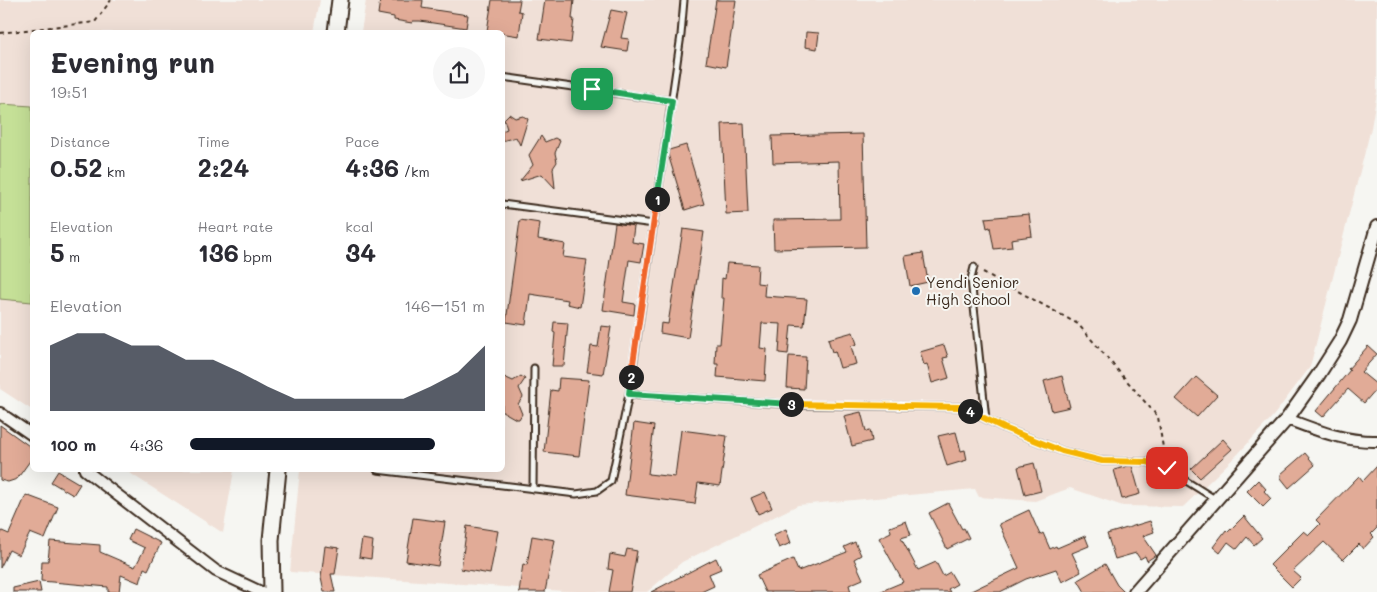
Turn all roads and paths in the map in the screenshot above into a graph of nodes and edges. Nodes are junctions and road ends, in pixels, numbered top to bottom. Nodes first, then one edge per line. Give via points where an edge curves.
1 (111, 0) edge
2 (340, 0) edge
3 (684, 0) edge
4 (336, 30) edge
5 (0, 33) edge
6 (505, 77) edge
7 (672, 101) junction
8 (505, 204) edge
9 (654, 224) junction
10 (1377, 227) edge
11 (1375, 245) edge
12 (974, 267) joint
13 (534, 368) dead end
14 (629, 394) junction
15 (0, 412) edge
16 (986, 419) junction
17 (1287, 419) junction
18 (30, 434) edge
19 (1377, 441) edge
20 (1167, 468) junction
21 (87, 472) edge
22 (278, 472) edge
23 (393, 472) edge
24 (533, 489) junction
25 (1215, 499) junction
26 (261, 592) edge
27 (272, 592) edge
28 (1135, 592) edge

1 - 5 path via 96,22
2 - 4 main road
3 - 7 lane
6 - 7 lane
7 - 9 lane
8 - 9 lane
9 - 14 lane
10 - 11 street
11 - 17 street via 1340,342
12 - 16 lane via 971,279
12 - 20 path via 1078,324 1158,418
13 - 24 lane
14 - 16 lane via 801,405 960,407
14 - 24 lane via 611,481 597,491 576,494
15 - 18 street
16 - 20 lane via 1062,451 1102,461 1147,462
17 - 19 street via 1325,434
17 - 25 street
20 - 25 lane
21 - 26 street via 216,571
22 - 27 main road via 271,540
23 - 24 lane
25 - 28 street

